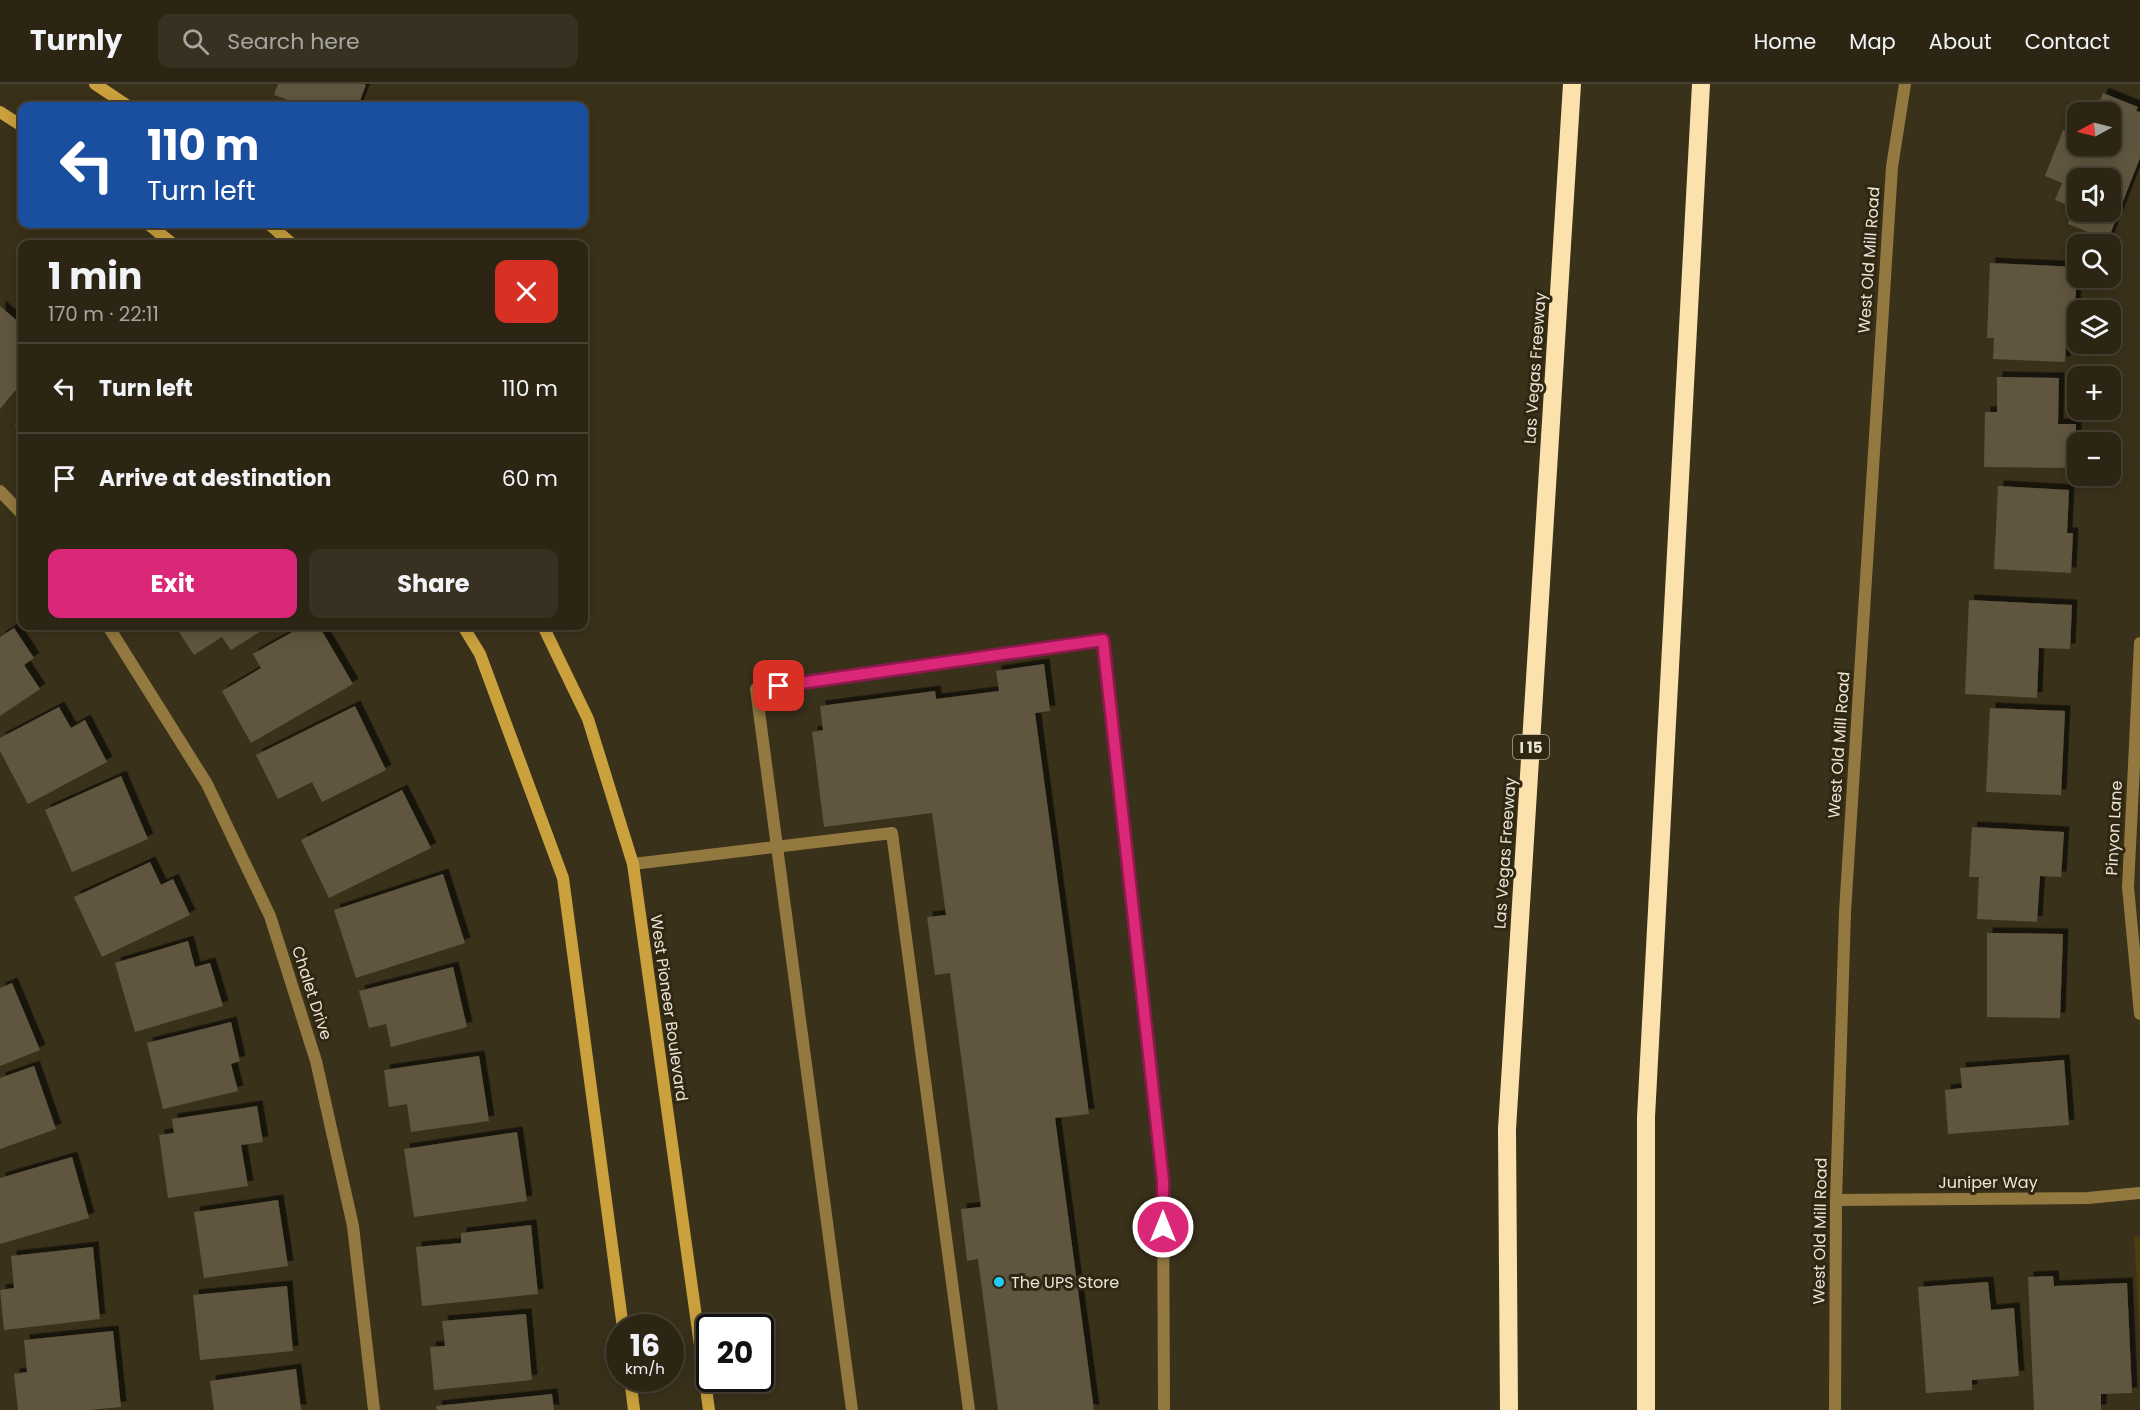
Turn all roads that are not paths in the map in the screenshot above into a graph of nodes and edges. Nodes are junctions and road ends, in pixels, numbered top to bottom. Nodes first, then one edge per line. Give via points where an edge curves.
1 (95, 84) edge
2 (1572, 84) edge
3 (1701, 84) edge
4 (1905, 84) edge
5 (122, 102) edge
6 (0, 112) edge
7 (18, 123) edge
8 (153, 228) edge
9 (274, 228) edge
10 (168, 240) edge
11 (287, 240) edge
12 (0, 491) edge
13 (18, 510) edge
14 (111, 630) edge
15 (465, 630) edge
16 (545, 630) edge
17 (2140, 643) edge
18 (777, 849) junction
19 (633, 864) junction
20 (2140, 1014) edge
21 (2140, 1193) edge
22 (1836, 1200) junction
23 (621, 1314) edge
24 (632, 1392) edge
25 (374, 1410) edge
26 (634, 1410) edge
27 (709, 1410) edge
28 (852, 1410) edge
29 (969, 1410) edge
30 (1164, 1410) edge
31 (1509, 1410) edge
32 (1646, 1410) edge
33 (1835, 1410) edge

1 - 5 main road
2 - 31 highway, Las Vegas Freeway / I 15 via 1507,1129
3 - 32 highway via 1646,1117
4 - 22 street, West Old Mill Road via 1892,167 1845,912
6 - 7 main road
8 - 10 main road
9 - 11 main road
12 - 13 street
14 - 25 street, Chalet Drive via 207,784 270,916 316,1061 353,1226
15 - 23 main road via 480,654 563,878
16 - 19 main road, West Pioneer Boulevard via 588,719
17 - 20 street, Pinyon Lane via 2128,887
18 - 19 street
18 - 28 street
18 - 29 street via 892,834
18 - 30 street via 756,689 1103,640 1163,1181
19 - 27 main road, West Pioneer Boulevard
21 - 22 street, Juniper Way via 2088,1198
22 - 33 street, West Old Mill Road
24 - 26 main road

